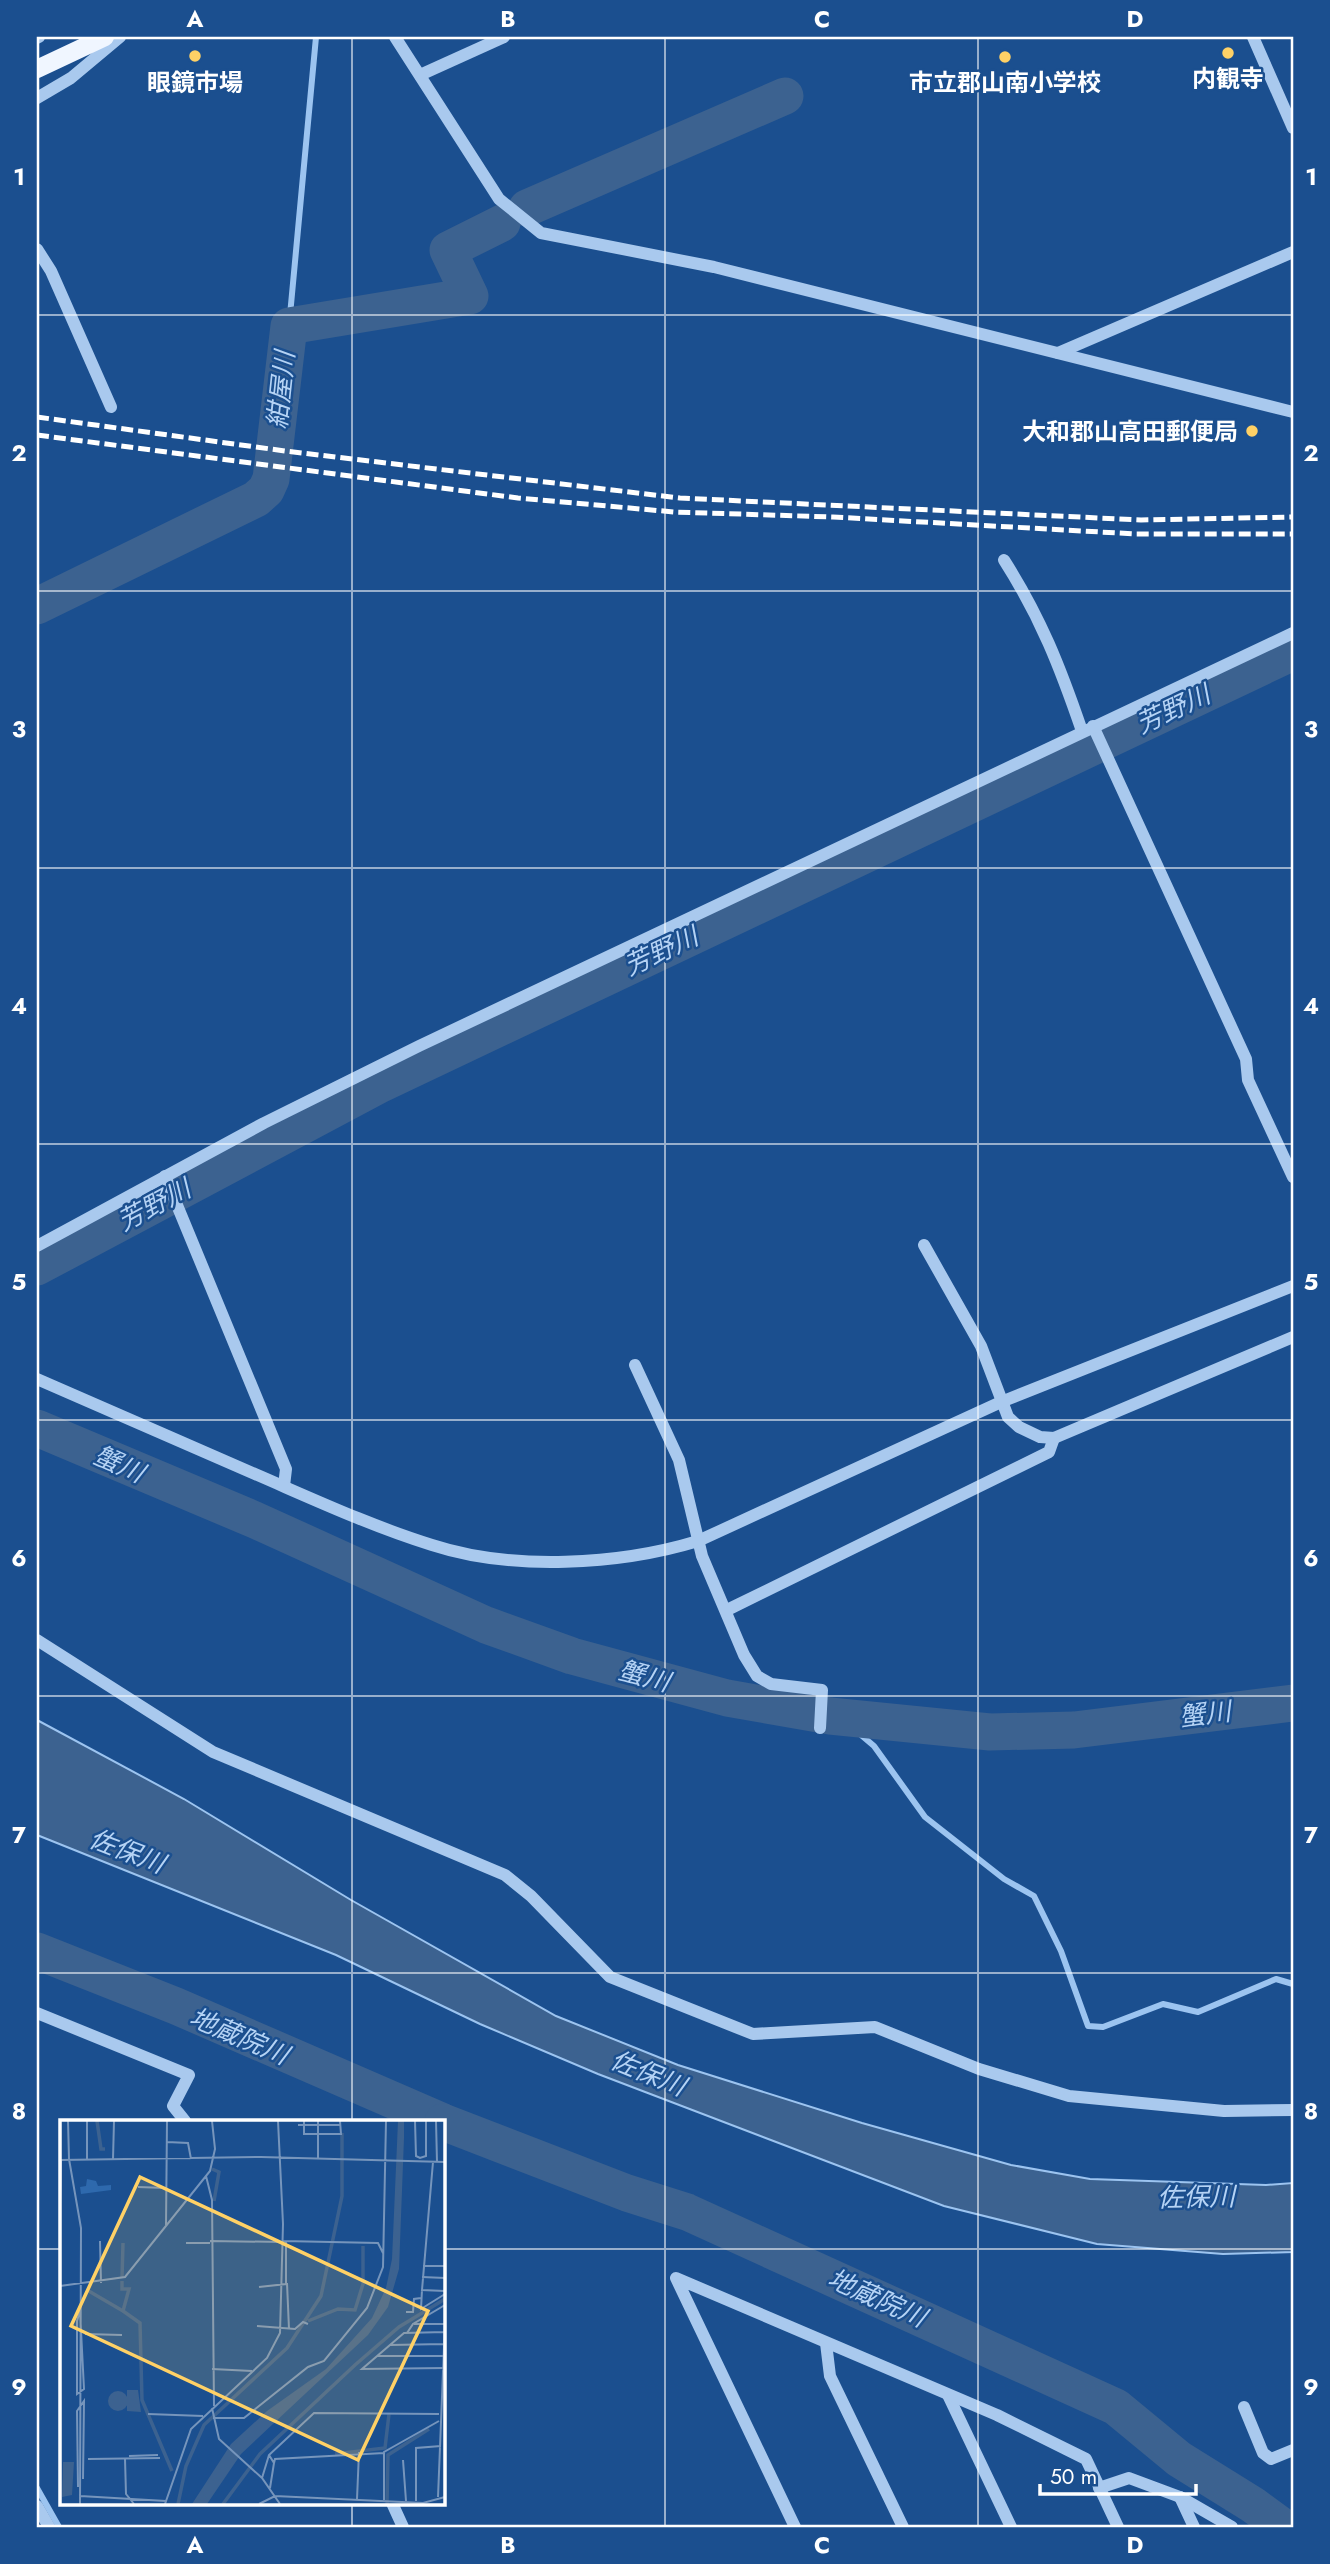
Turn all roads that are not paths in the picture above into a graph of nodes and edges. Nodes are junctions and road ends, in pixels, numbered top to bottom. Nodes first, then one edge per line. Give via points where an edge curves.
1 (105, 37) edge
2 (120, 37) edge
3 (395, 37) edge
4 (505, 37) edge
5 (1253, 37) edge
6 (37, 69) edge
7 (420, 75) junction
8 (37, 98) edge
9 (1293, 128) edge
10 (37, 248) edge
11 (1293, 252) edge
12 (1058, 354) junction
13 (111, 407) dead end
14 (1293, 412) edge
15 (1004, 561) dead end
16 (1293, 633) edge
17 (1088, 729) junction
18 (165, 1177) junction
19 (1293, 1177) edge
20 (924, 1245) dead end
21 (37, 1246) edge
22 (1293, 1286) edge
23 (1293, 1337) edge
24 (635, 1365) dead end
25 (37, 1379) edge
26 (1001, 1402) junction
27 (1054, 1438) junction
28 (284, 1486) junction
29 (698, 1541) junction
30 (727, 1609) junction
31 (37, 1640) edge
32 (820, 1728) dead end
33 (37, 2013) edge
34 (1293, 2110) edge
35 (185, 2120) edge
36 (826, 2343) junction
37 (948, 2395) junction
38 (1244, 2407) dead end
39 (1293, 2450) edge
40 (1099, 2488) junction
41 (1180, 2497) junction
42 (392, 2504) edge
43 (37, 2506) edge
44 (49, 2527) edge
45 (403, 2527) edge
46 (795, 2527) edge
47 (903, 2527) edge
48 (1011, 2527) edge
49 (1118, 2527) edge
50 (1194, 2527) edge
51 (1232, 2527) edge

1 - 6 main road
2 - 8 street via 71,78
3 - 7 street
4 - 7 street
5 - 9 street
7 - 12 street via 499,199 541,233 714,267
10 - 13 street
11 - 12 street
12 - 14 street
15 - 17 street via 1032,604
16 - 17 street
17 - 18 street via 419,1046
17 - 19 street via 1105,754 1246,1059 1248,1080
18 - 21 street
18 - 28 street via 286,1469
20 - 26 street via 982,1346
22 - 26 street
23 - 27 street
24 - 29 street via 679,1460
25 - 28 street
26 - 27 street via 1019,1427
26 - 29 street
27 - 30 street via 1049,1452
28 - 29 street via 434,1546 512,1559 587,1561
29 - 30 street
30 - 32 street via 757,1676 771,1684 822,1690
31 - 34 street via 213,1752 505,1875 610,1977 752,2034 875,2027 979,2069 1069,2096 1224,2111
33 - 35 street via 189,2075 173,2106
36 - 37 street
36 - 46 street via 676,2277
36 - 47 street via 830,2376
37 - 40 street via 1086,2459
37 - 48 street
38 - 39 street via 1263,2453 1271,2459
40 - 41 street via 1129,2478
40 - 49 street
41 - 50 street
41 - 51 street
42 - 45 street
43 - 44 street

